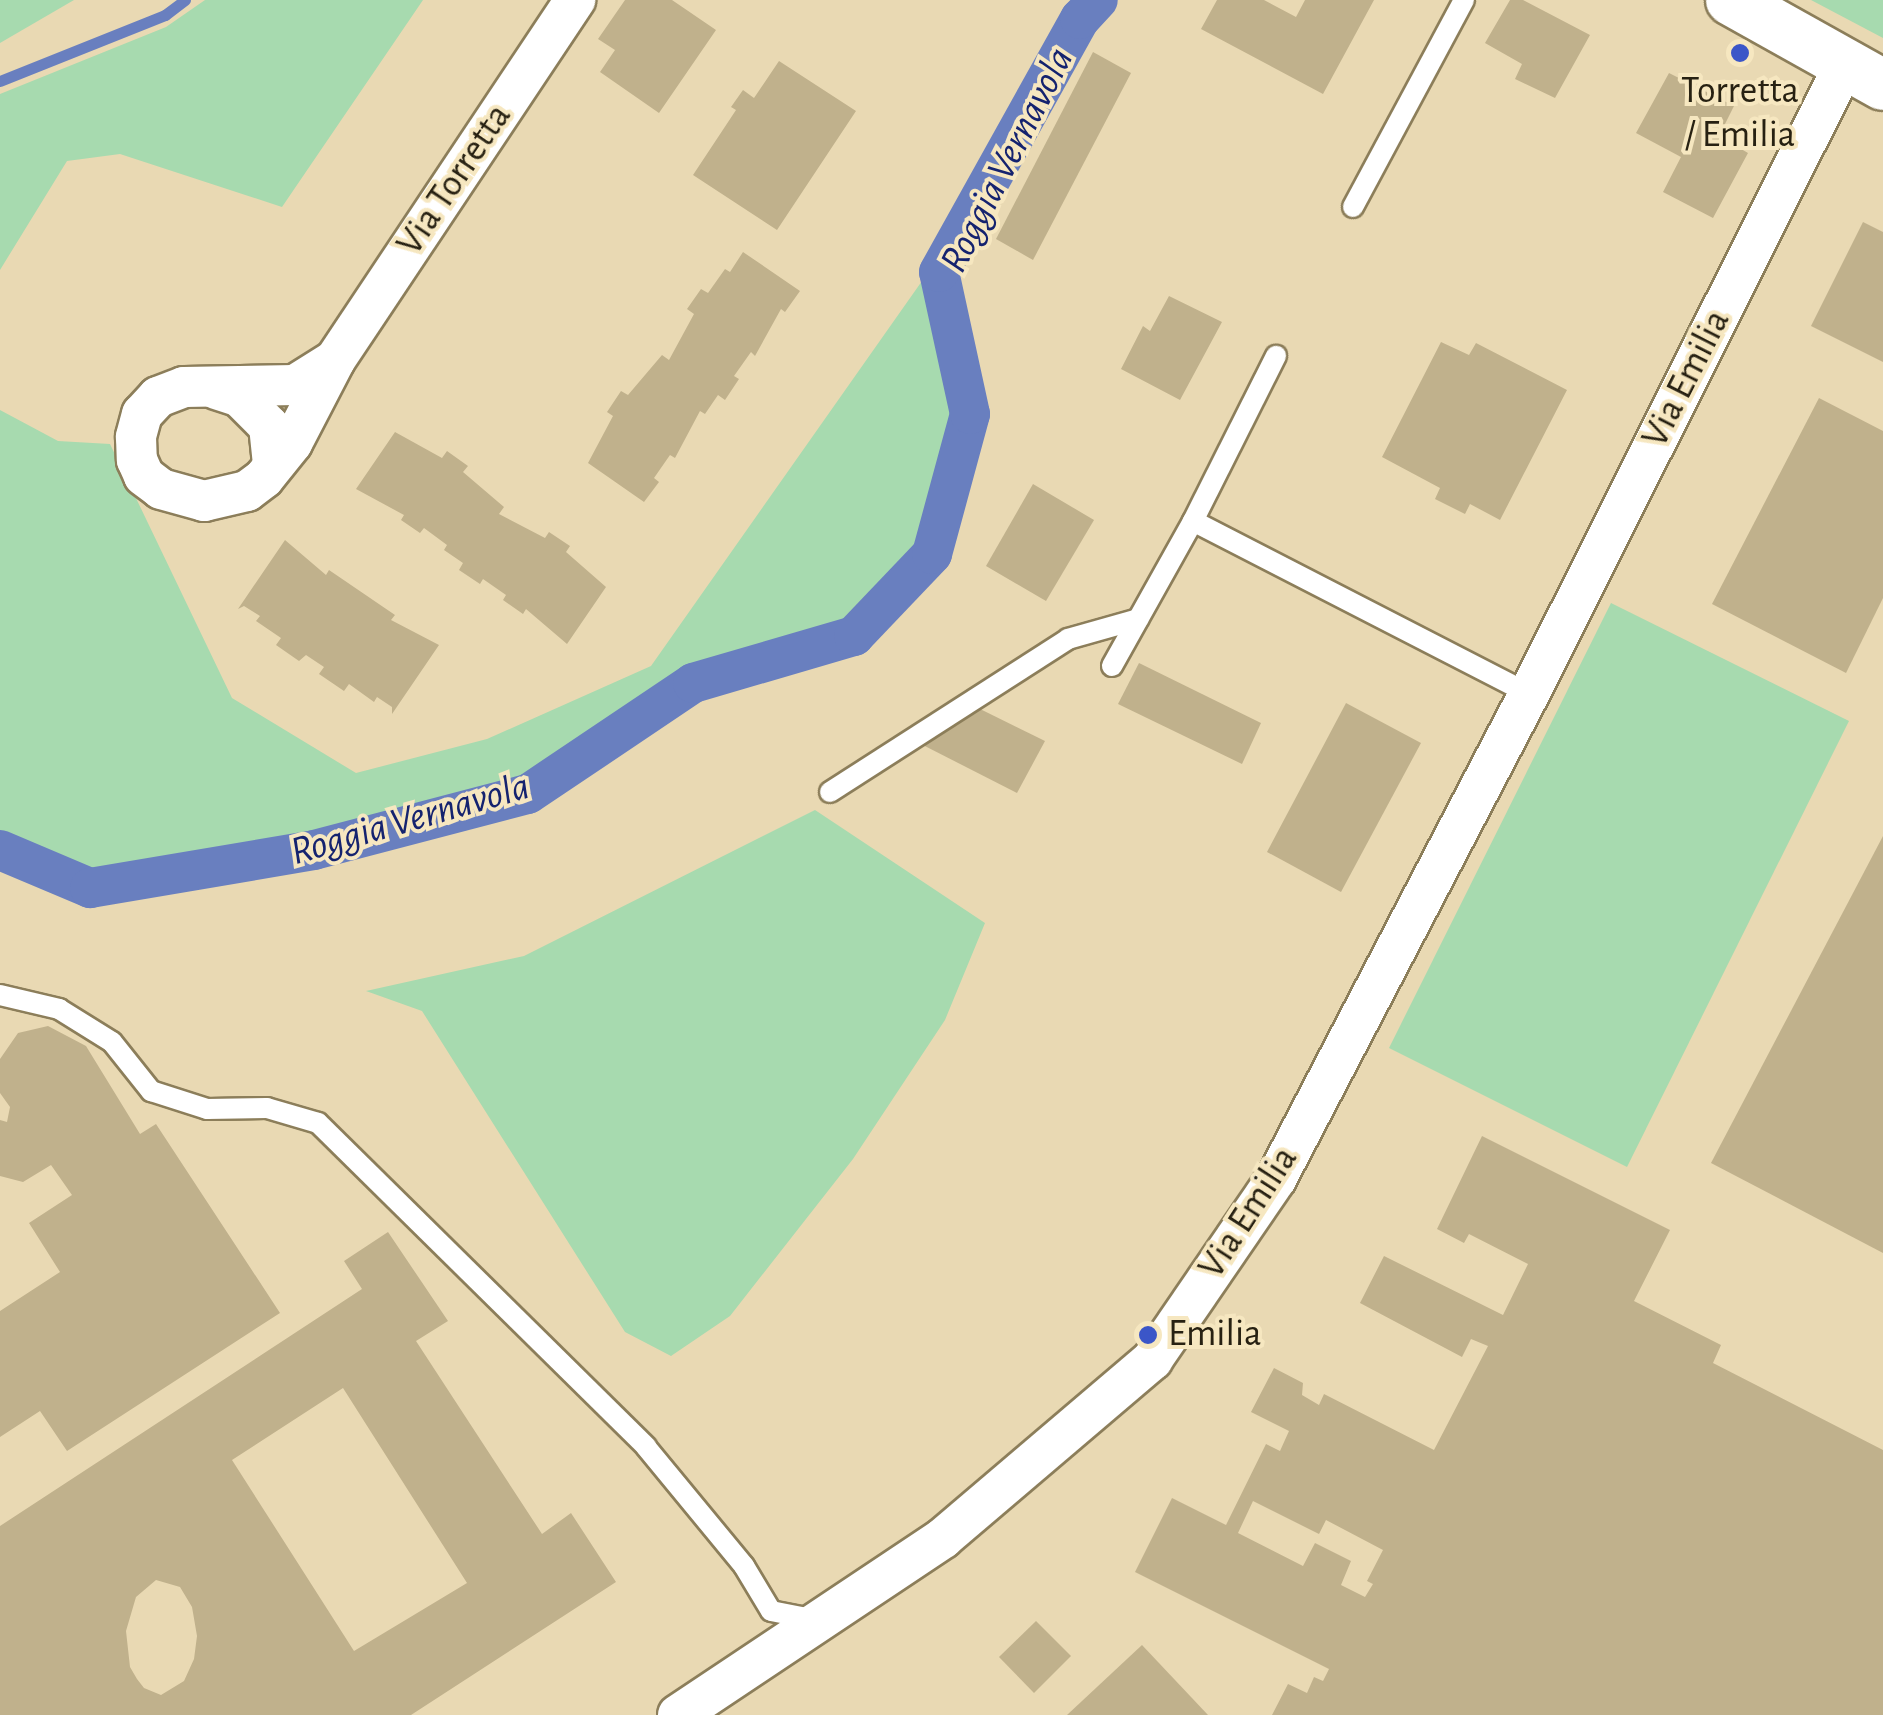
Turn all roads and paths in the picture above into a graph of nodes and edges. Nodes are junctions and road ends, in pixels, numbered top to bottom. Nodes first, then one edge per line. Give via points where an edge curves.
1 (575, 0) edge
2 (1464, 0) edge
3 (1730, 0) edge
4 (1864, 74) edge
5 (1353, 206) dead end
6 (1276, 356) dead end
7 (335, 360) junction
8 (213, 388) junction
9 (273, 465) junction
10 (1193, 521) junction
11 (1138, 619) junction
12 (1112, 666) dead end
13 (1528, 694) junction
14 (830, 792) dead end
15 (0, 995) edge
16 (820, 1620) junction
17 (678, 1715) edge

1 - 7 street, Via Torretta
2 - 5 lane
3 - 4 street
4 - 13 street, Via Emilia
6 - 10 lane
7 - 8 street, Via Torretta via 295,384
7 - 9 street, Via Torretta via 292,443
8 - 9 street via 256,410 268,426
8 - 9 street, Via Torretta via 184,387 158,397 142,414 136,437 144,476 160,489 204,500 247,491
10 - 11 lane
10 - 13 lane
11 - 12 lane
11 - 14 lane via 1068,639
13 - 16 street, Via Emilia via 1276,1179 1152,1360 943,1538
15 - 16 lane via 59,1009 112,1042 151,1092 207,1109 267,1108 318,1123 646,1447 744,1566 771,1612
16 - 17 street, Via Emilia

